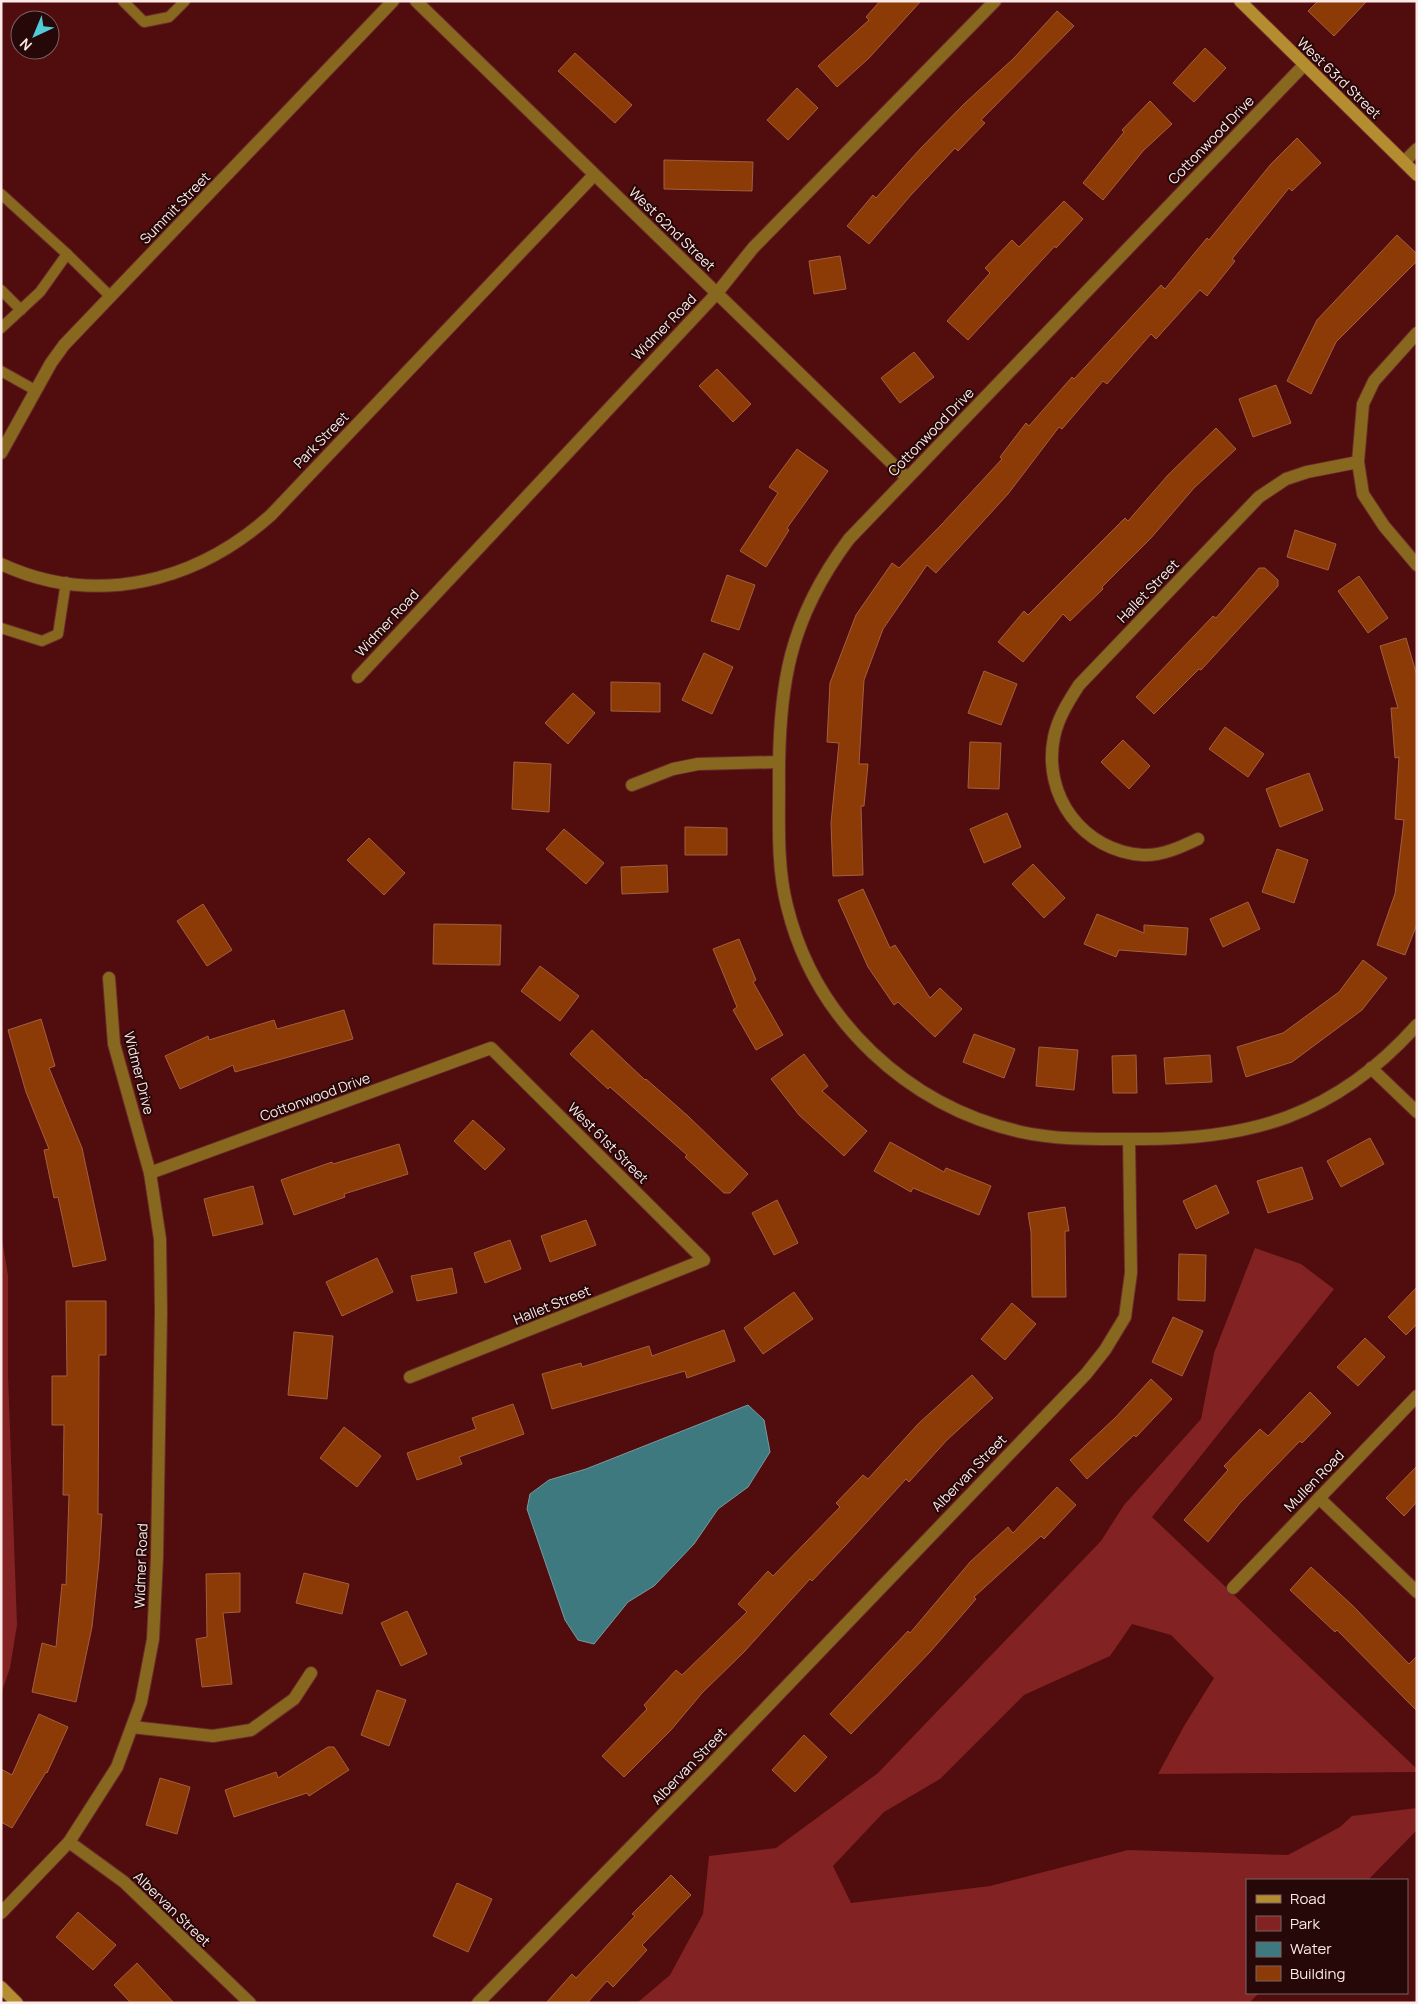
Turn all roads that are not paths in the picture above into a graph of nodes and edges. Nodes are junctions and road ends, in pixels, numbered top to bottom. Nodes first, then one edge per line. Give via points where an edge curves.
1 (123, 1) edge
2 (185, 1) edge
3 (394, 1) edge
4 (416, 1) edge
5 (995, 1) edge
6 (1240, 1) edge
7 (1304, 65) junction
8 (1417, 149) edge
9 (1404, 162) junction
10 (594, 175) junction
11 (1417, 175) edge
12 (1, 194) edge
13 (67, 254) junction
14 (1, 290) edge
15 (718, 293) junction
16 (111, 297) junction
17 (21, 310) junction
18 (1, 328) edge
19 (1417, 333) edge
20 (1, 371) edge
21 (35, 390) junction
22 (1, 453) edge
23 (1358, 462) junction
24 (907, 478) junction
25 (1, 564) edge
26 (1417, 565) edge
27 (66, 582) junction
28 (1, 628) edge
29 (358, 677) dead end
30 (778, 762) junction
31 (632, 785) dead end
32 (1198, 839) dead end
33 (110, 978) dead end
34 (1417, 1025) edge
35 (491, 1048) joint
36 (1371, 1068) junction
37 (1417, 1112) edge
38 (1129, 1139) junction
39 (150, 1174) junction
40 (704, 1260) joint
41 (410, 1377) dead end
42 (1417, 1396) edge
43 (1318, 1498) junction
44 (1232, 1588) dead end
45 (1417, 1592) edge
46 (311, 1673) dead end
47 (132, 1727) junction
48 (69, 1842) junction
49 (1, 1913) edge
50 (1, 1987) edge
51 (17, 2003) edge
52 (250, 2003) edge
53 (478, 2003) edge

1 - 2 lane via 144,22 169,17
3 - 16 street, Summit Street
4 - 10 street, West 62nd Street
5 - 15 street, Widmer Road via 753,248
6 - 7 street, West 63rd Street
7 - 9 street, West 63rd Street
7 - 24 street, Cottonwood Drive
8 - 9 street
9 - 11 street, West 63rd Street
10 - 15 street, West 62nd Street
10 - 27 street, Park Street via 270,515 248,534 204,562 149,580 118,585
12 - 13 lane
13 - 16 lane
13 - 17 lane via 40,292
14 - 17 lane
15 - 24 street, West 62nd Street
15 - 29 street, Widmer Road
16 - 21 street, Summit Street via 64,345
17 - 18 lane
19 - 23 street via 1374,381 1363,404
20 - 21 lane
21 - 22 street, Summit Street
23 - 26 street via 1363,494 1384,526
23 - 32 street, Hallet Street via 1286,479 1258,497 1079,685 1064,708 1054,737 1052,761 1056,788 1078,827 1115,851 1145,855 1175,850
24 - 30 street, Cottonwood Drive via 849,539 806,608 783,688
25 - 27 street, Park Street
27 - 28 lane via 58,634 42,641
30 - 31 street via 698,764 673,769
30 - 38 street, Cottonwood Drive via 780,849 787,907 821,990 872,1055 911,1086 963,1114 1029,1134
33 - 39 street, Widmer Drive via 114,1044
34 - 36 street
35 - 39 street, Cottonwood Drive
35 - 40 street, West 61st Street
36 - 37 street
36 - 38 street via 1346,1089 1276,1123 1194,1139
38 - 53 street, Albervan Street via 1131,1273 1125,1317 1105,1350 1086,1374 702,1774
39 - 47 street, Widmer Road via 160,1248 157,1557 152,1639 141,1702
40 - 41 street, Hallet Street
42 - 43 street, Mullen Road
43 - 44 street, Mullen Road
43 - 45 street
46 - 47 street via 294,1699 251,1730 213,1736
47 - 48 street, Widmer Road via 117,1767
48 - 49 street, Widmer Road
48 - 52 street, Albervan Street via 124,1882
50 - 51 street

